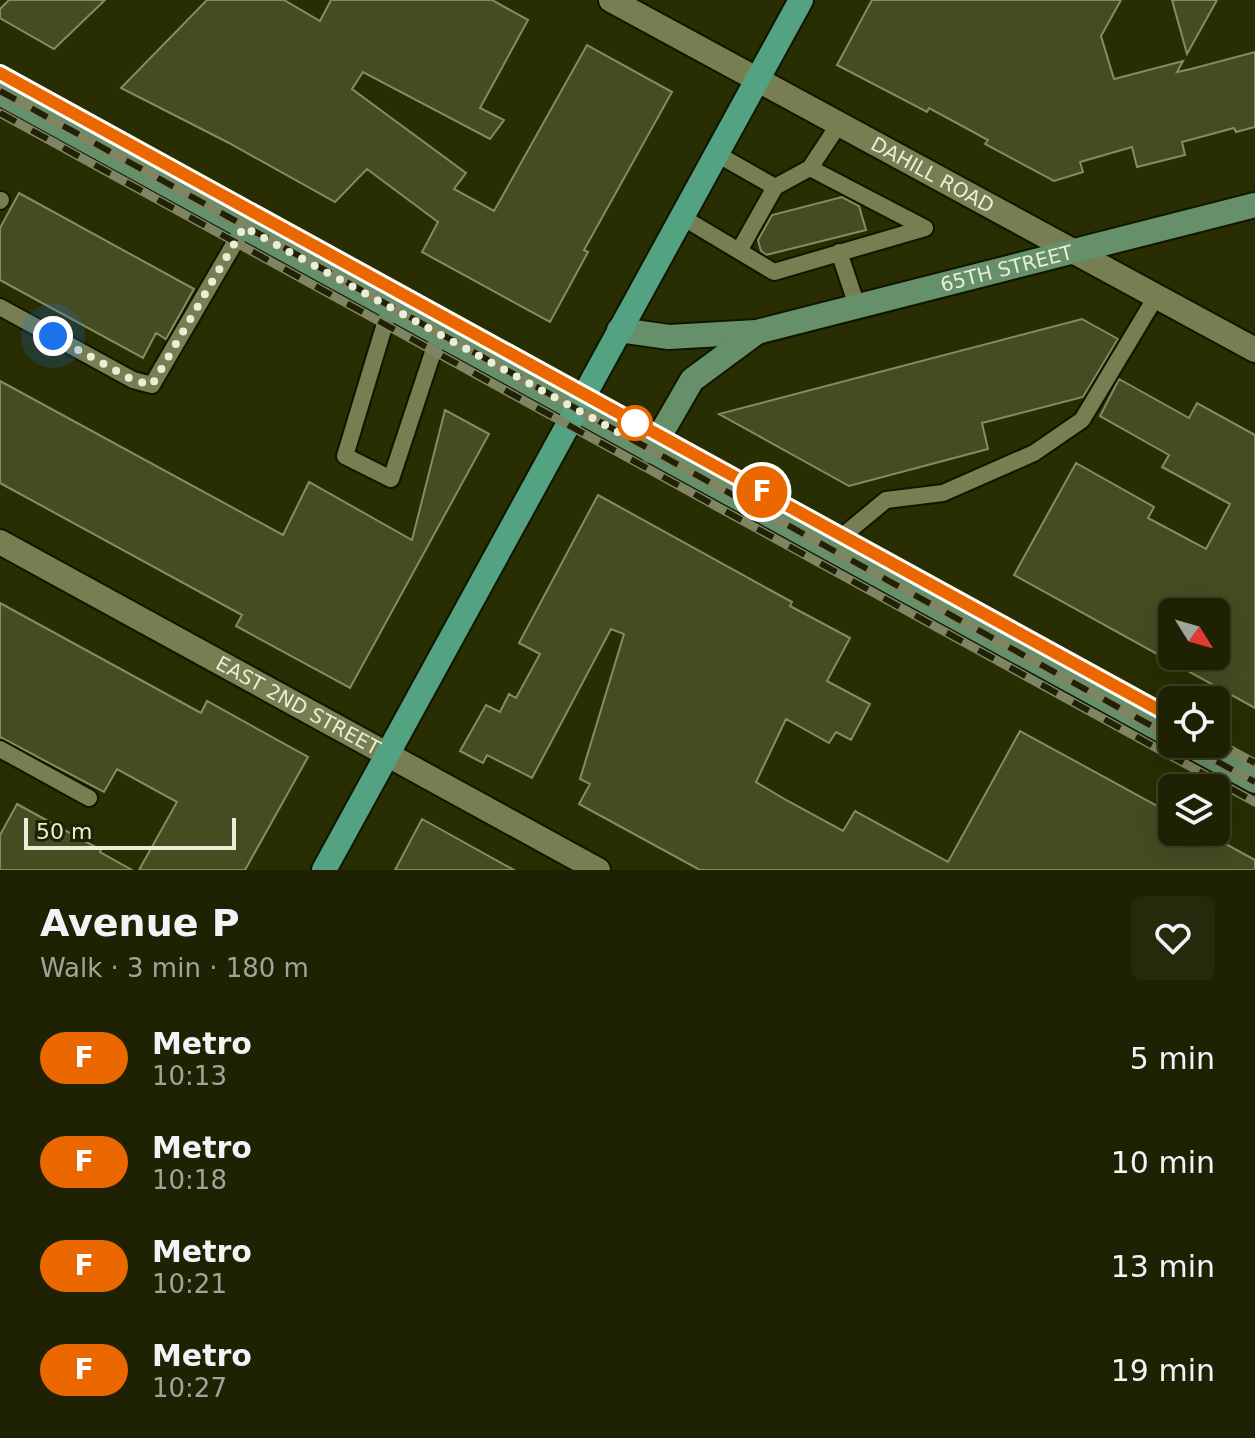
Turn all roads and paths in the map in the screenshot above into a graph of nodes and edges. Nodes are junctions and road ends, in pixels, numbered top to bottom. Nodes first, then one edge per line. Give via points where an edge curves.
1 (611, 0) edge
2 (801, 0) edge
3 (757, 80) junction
4 (0, 93) edge
5 (839, 124) junction
6 (717, 154) junction
7 (810, 168) junction
8 (775, 187) junction
9 (1255, 205) edge
10 (682, 217) junction
11 (244, 227) junction
12 (1075, 250) junction
13 (739, 251) junction
14 (839, 252) junction
15 (1157, 295) junction
16 (857, 306) junction
17 (0, 307) edge
18 (390, 307) junction
19 (619, 330) junction
20 (757, 332) junction
21 (439, 334) junction
22 (1255, 350) edge
23 (577, 410) junction
24 (651, 451) junction
25 (0, 542) edge
26 (828, 548) junction
27 (1158, 728) edge
28 (0, 749) edge
29 (387, 755) junction
30 (1213, 758) edge
31 (1255, 781) edge
32 (89, 798) dead end
33 (324, 870) edge
34 (598, 870) edge

1 - 3 street, DAHILL ROAD
2 - 3 main road
3 - 5 street, DAHILL ROAD
3 - 6 main road
4 - 11 main road
5 - 7 lane
5 - 12 street, DAHILL ROAD
6 - 8 lane
6 - 10 main road
7 - 8 lane
7 - 14 lane via 925,228
8 - 13 lane
9 - 12 main road, 65TH STREET
10 - 13 lane
10 - 19 main road
11 - 17 lane via 152,385 133,380
11 - 18 main road
12 - 15 street, DAHILL ROAD
12 - 16 main road, 65TH STREET
13 - 14 lane via 774,272
14 - 16 lane
15 - 22 street, DAHILL ROAD
15 - 26 lane via 1082,420 1034,453 943,493 886,500
16 - 20 main road, 65TH STREET
18 - 21 main road
18 - 21 lane via 345,456 391,479
19 - 20 main road, 65TH STREET via 669,337
19 - 23 main road
20 - 24 main road, 65TH STREET via 692,380
21 - 23 main road
23 - 24 main road
23 - 29 main road
24 - 26 main road
25 - 29 street, EAST 2ND STREET
26 - 27 main road
28 - 32 lane
29 - 33 main road
29 - 34 street, EAST 2ND STREET
30 - 31 main road

